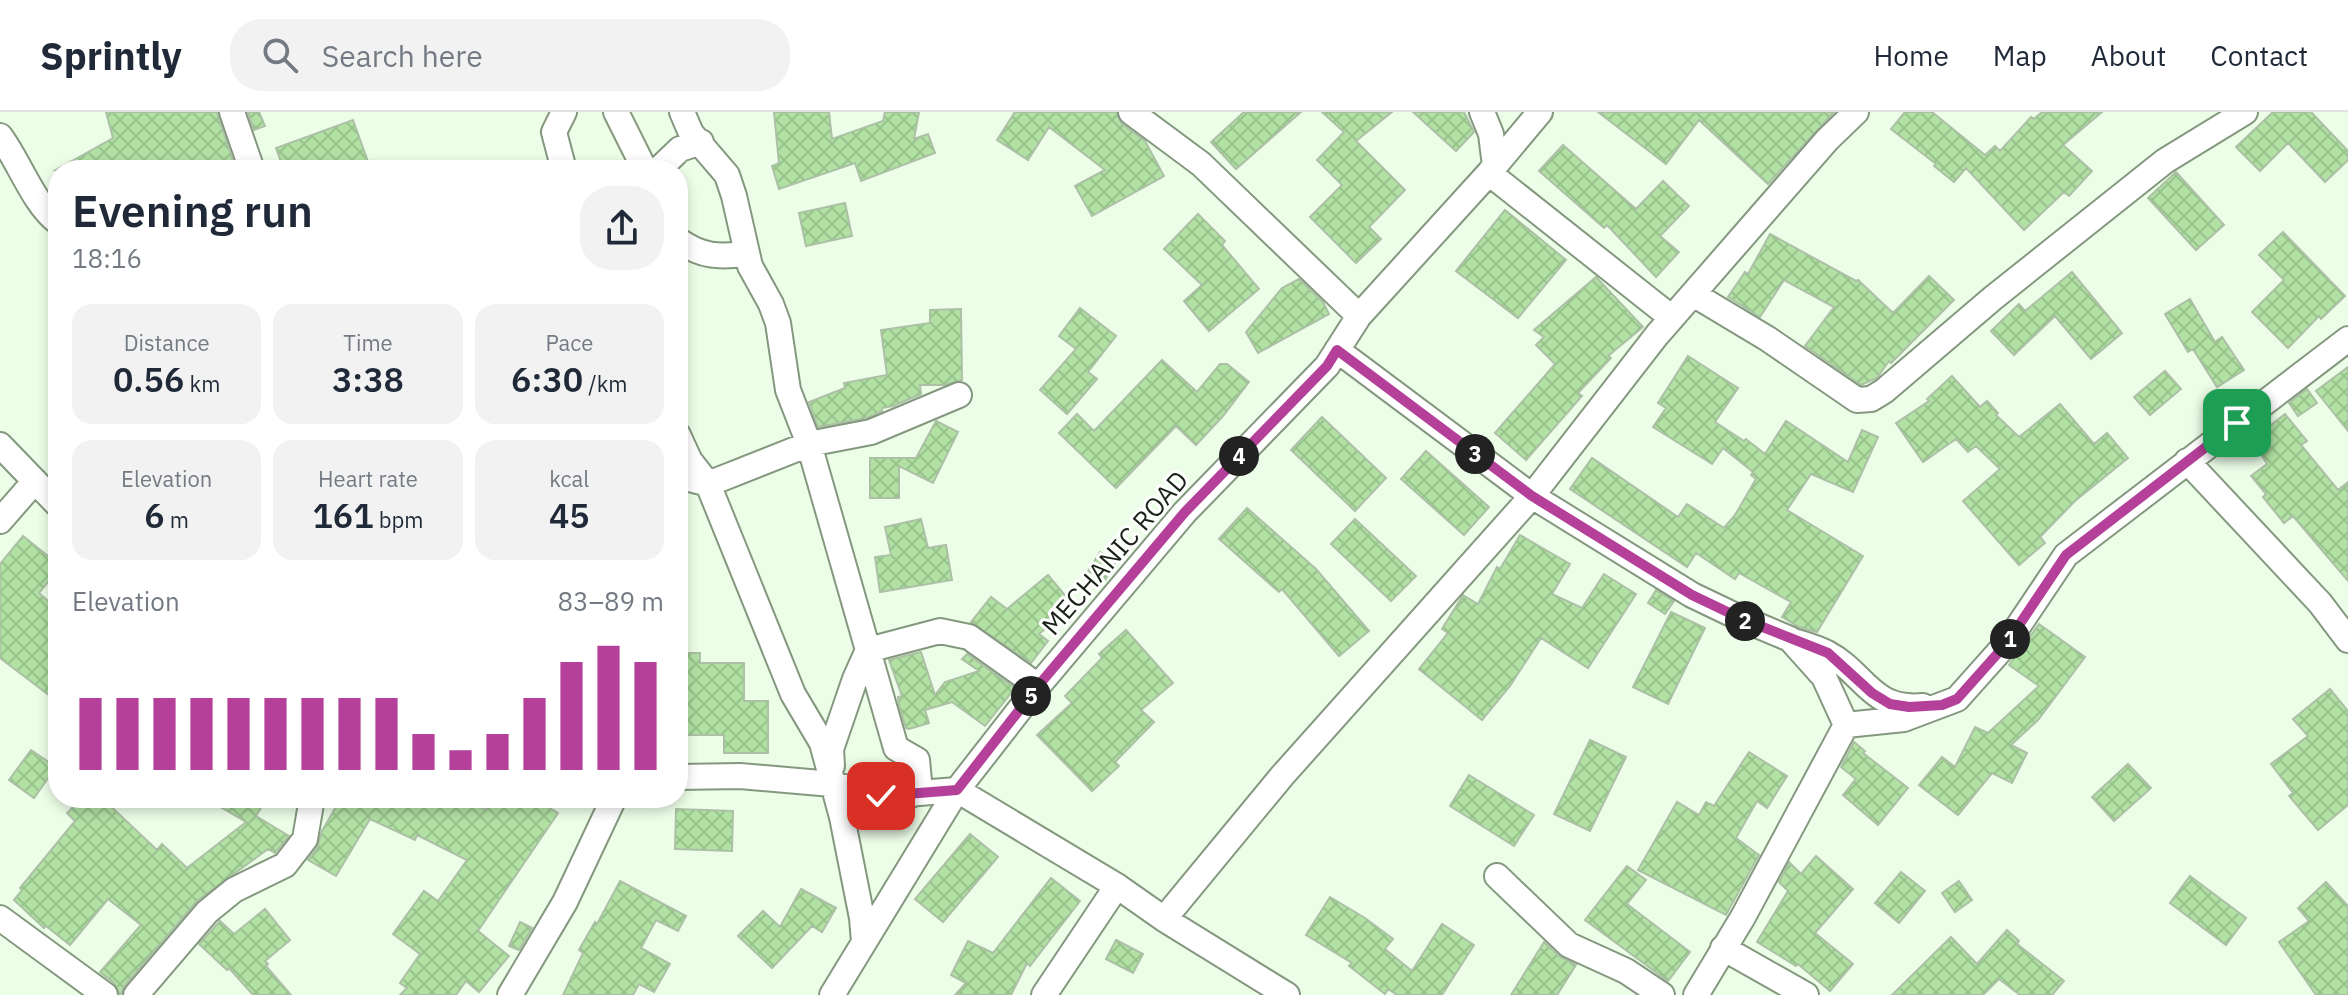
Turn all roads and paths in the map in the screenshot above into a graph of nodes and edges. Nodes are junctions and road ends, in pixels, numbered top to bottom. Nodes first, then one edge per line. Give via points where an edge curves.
1 (232, 112) edge
2 (564, 112) edge
3 (616, 112) edge
4 (682, 112) edge
5 (1131, 112) edge
6 (1482, 112) edge
7 (1540, 112) edge
8 (1856, 112) edge
9 (2245, 112) edge
10 (0, 136) edge
11 (701, 142) junction
12 (249, 160) edge
13 (561, 160) edge
14 (640, 160) edge
15 (668, 160) edge
16 (1492, 169) junction
17 (48, 215) edge
18 (688, 246) edge
19 (746, 254) junction
20 (1693, 294) junction
21 (1359, 316) junction
22 (1672, 318) junction
23 (2348, 339) edge
24 (1337, 350) junction
25 (959, 395) dead end
26 (809, 444) junction
27 (0, 445) edge
28 (688, 457) edge
29 (2187, 461) junction
30 (688, 479) edge
31 (35, 481) junction
32 (708, 484) junction
33 (48, 495) edge
34 (1532, 496) junction
35 (0, 521) edge
36 (1790, 639) junction
37 (2348, 640) edge
38 (868, 650) junction
39 (1038, 686) junction
40 (1942, 705) junction
41 (1846, 725) junction
42 (688, 777) edge
43 (832, 784) junction
44 (957, 790) junction
45 (911, 795) junction
46 (310, 808) edge
47 (609, 808) edge
48 (1497, 876) dead end
49 (1117, 886) junction
50 (0, 918) edge
51 (1164, 919) junction
52 (864, 942) junction
53 (1723, 948) junction
54 (105, 995) edge
55 (136, 995) edge
56 (510, 995) edge
57 (832, 995) edge
58 (1044, 995) edge
59 (1287, 995) edge
60 (1662, 995) edge
61 (1696, 995) edge
62 (1806, 995) edge

1 - 12 street
2 - 13 street via 554,132
3 - 14 street
4 - 11 street
5 - 21 street via 1201,164
6 - 16 street via 1491,134
7 - 16 street, MECHANIC ROAD
8 - 20 street
9 - 20 street via 2165,161 1871,399 1857,400
10 - 17 street
11 - 15 street via 680,149
11 - 19 street via 727,175
16 - 21 street, MECHANIC ROAD
16 - 22 street
18 - 19 street via 701,254
19 - 26 street via 778,323 788,390
20 - 22 street
21 - 24 street, MECHANIC ROAD
22 - 34 street
23 - 29 street
24 - 34 street
24 - 39 street, MECHANIC ROAD via 1185,512
25 - 26 street via 871,432
26 - 32 street
26 - 38 street
27 - 31 street
28 - 32 street
29 - 37 street
29 - 40 street via 2066,555 2007,643 1957,699
30 - 32 street
31 - 33 street
31 - 35 street
32 - 43 street via 793,694 822,743
34 - 36 street via 1692,595
34 - 51 street via 1282,776
36 - 40 street via 1828,653 1890,704
36 - 41 street via 1824,677
38 - 39 street via 940,631 969,637
38 - 43 street via 831,749
38 - 45 street via 896,748 917,760 919,781
39 - 44 street, MECHANIC ROAD
40 - 41 street via 1904,719
41 - 53 street
42 - 43 street
43 - 45 street via 881,796
43 - 52 street
44 - 45 street
44 - 49 street
44 - 52 street, MECHANIC ROAD
46 - 55 street via 305,839 285,865 234,890 207,912
47 - 56 street via 565,902
48 - 60 street via 1569,945 1626,971
49 - 51 street
49 - 58 street
50 - 54 street
51 - 59 street
52 - 57 street, MECHANIC ROAD
53 - 61 street
53 - 62 street

